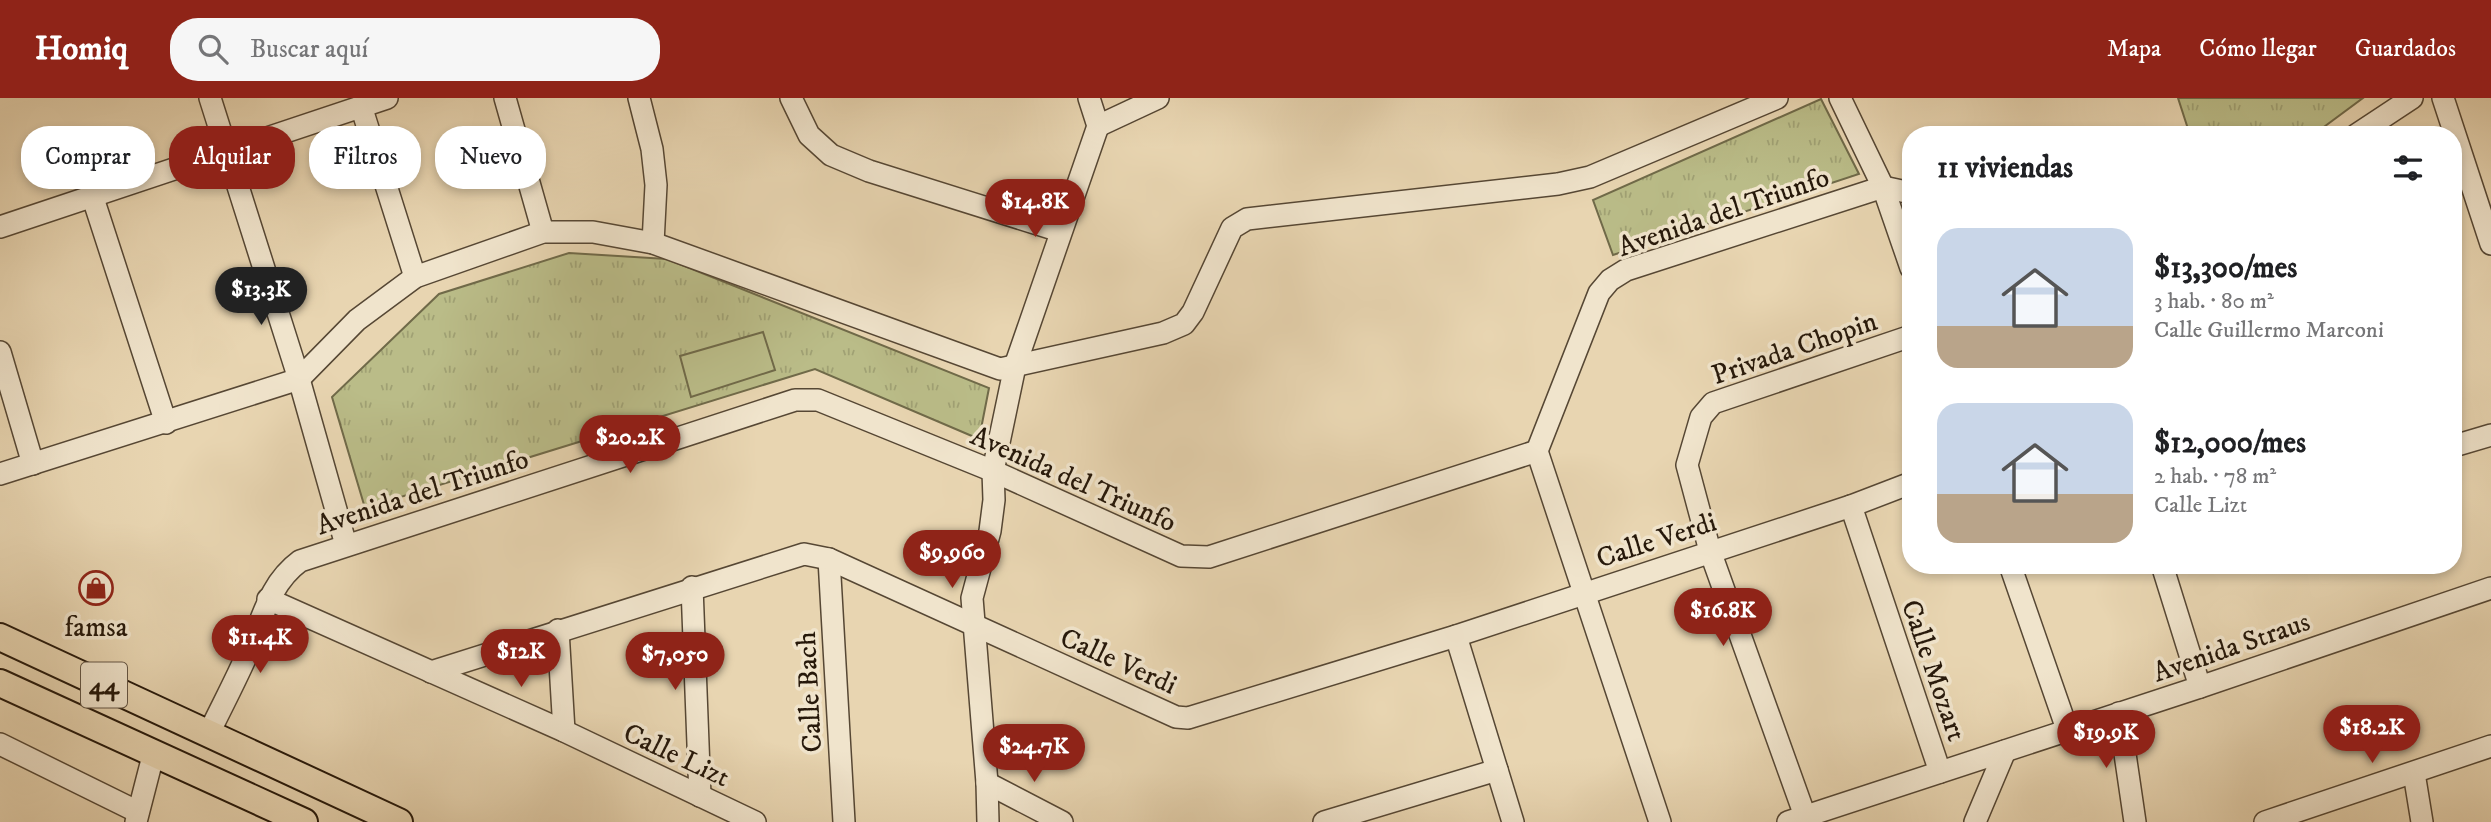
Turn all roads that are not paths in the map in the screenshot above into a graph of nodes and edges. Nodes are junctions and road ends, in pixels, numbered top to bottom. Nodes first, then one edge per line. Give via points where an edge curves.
1 (210, 98) edge
2 (387, 98) edge
3 (505, 98) edge
4 (639, 98) edge
5 (791, 98) edge
6 (1088, 98) edge
7 (1158, 98) edge
8 (1777, 98) edge
9 (1840, 98) edge
10 (2412, 98) edge
11 (2443, 98) edge
12 (361, 106) junction
13 (1098, 125) junction
14 (220, 126) edge
15 (2370, 126) edge
16 (2452, 126) edge
17 (295, 128) edge
18 (2462, 156) edge
19 (169, 170) edge
20 (1883, 187) junction
21 (240, 189) edge
22 (1902, 191) edge
23 (92, 195) junction
24 (0, 227) edge
25 (1060, 231) junction
26 (543, 232) junction
27 (1902, 242) edge
28 (653, 243) junction
29 (2491, 244) edge
30 (415, 277) junction
31 (1902, 339) edge
32 (0, 352) edge
33 (1015, 366) junction
34 (299, 379) junction
35 (166, 423) junction
36 (2491, 435) edge
37 (2462, 444) edge
38 (1537, 451) junction
39 (33, 464) junction
40 (993, 471) junction
41 (0, 474) edge
42 (1902, 486) edge
43 (1851, 506) junction
44 (346, 545) junction
45 (1710, 551) junction
46 (829, 559) junction
47 (2013, 574) edge
48 (2165, 574) edge
49 (692, 587) junction
50 (2491, 588) edge
51 (1583, 593) junction
52 (268, 599) junction
53 (975, 625) junction
54 (558, 630) junction
55 (1456, 636) junction
56 (0, 637) edge
57 (431, 672) junction
58 (0, 683) edge
59 (2200, 687) junction
60 (2119, 713) junction
61 (86, 721) junction
62 (2067, 729) junction
63 (565, 731) junction
64 (209, 733) junction
65 (0, 744) edge
66 (2491, 746) edge
67 (2005, 751) junction
68 (154, 752) junction
69 (1497, 769) junction
70 (1940, 772) junction
71 (2414, 773) junction
72 (987, 783) junction
73 (700, 796) junction
74 (137, 817) edge
75 (1980, 818) edge
76 (1797, 819) edge
77 (2278, 820) edge
78 (304, 822) edge
79 (399, 822) edge
80 (755, 822) edge
81 (844, 822) edge
82 (988, 822) edge
83 (1062, 822) edge
84 (1324, 822) edge
85 (1513, 822) edge
86 (1660, 822) edge
87 (2135, 822) edge
88 (2422, 822) edge

1 - 14 street
2 - 12 street
3 - 26 street
4 - 28 street via 656,186
5 - 25 street via 808,135 831,155
6 - 13 street
7 - 13 street
8 - 33 street via 1590,177 1247,219 1232,228 1194,312 1184,324 1163,333
9 - 20 street
10 - 15 street
11 - 16 street
12 - 17 street
12 - 30 street
13 - 25 street
18 - 29 street
19 - 23 street
20 - 22 street, Avenida del Triunfo
20 - 27 street
20 - 38 street, Avenida del Triunfo via 1626,270 1610,280 1599,293
21 - 34 street
23 - 24 street
23 - 35 street
25 - 33 street
26 - 28 street via 593,232
26 - 30 street
28 - 33 street via 1000,369
30 - 34 street via 358,320
31 - 45 street, Privada Chopin via 1706,410 1687,465
32 - 39 street
33 - 40 street
34 - 35 street
34 - 44 street
35 - 39 street
36 - 37 street
38 - 40 street, Avenida del Triunfo via 1209,557 1193,558
38 - 51 street
39 - 41 street
40 - 44 street, Avenida del Triunfo via 818,400 795,400
40 - 53 street via 990,531 972,598
42 - 43 street, Calle Verdi
43 - 45 street, Calle Verdi
43 - 70 street, Calle Mozart
44 - 52 street, Avenida del Triunfo via 300,561
45 - 51 street, Calle Verdi
45 - 76 street, Privada Chopin
46 - 49 street, Calle Verdi via 804,554
46 - 53 street, Calle Verdi
46 - 81 street, Calle Bach
47 - 62 street
48 - 59 street
49 - 54 street, Calle Verdi
49 - 73 street
50 - 59 street, Avenida Straus
51 - 55 street, Calle Verdi
51 - 86 street
52 - 57 street, Calle Lizt
52 - 64 street, Avenida del Triunfo
53 - 55 street, Calle Verdi via 1188,719
53 - 72 street
54 - 57 street, Calle Verdi
54 - 63 street
55 - 69 street
56 - 64 main road, 44
57 - 63 street, Calle Lizt
58 - 61 main road, 44
59 - 60 street, Avenida Straus
60 - 62 street, Avenida Straus
60 - 87 street
61 - 64 main road via 104,718 174,746
61 - 68 main road, 44
62 - 67 street, Avenida Straus
63 - 73 street, Calle Lizt
64 - 79 main road, 44
65 - 74 street
66 - 71 street
67 - 70 street, Avenida Straus
67 - 75 street
68 - 74 street
68 - 78 main road, 44
69 - 84 street
69 - 85 street
70 - 76 street, Avenida Straus
71 - 77 street
71 - 88 street
72 - 82 street
72 - 83 street
73 - 80 street, Calle Lizt

